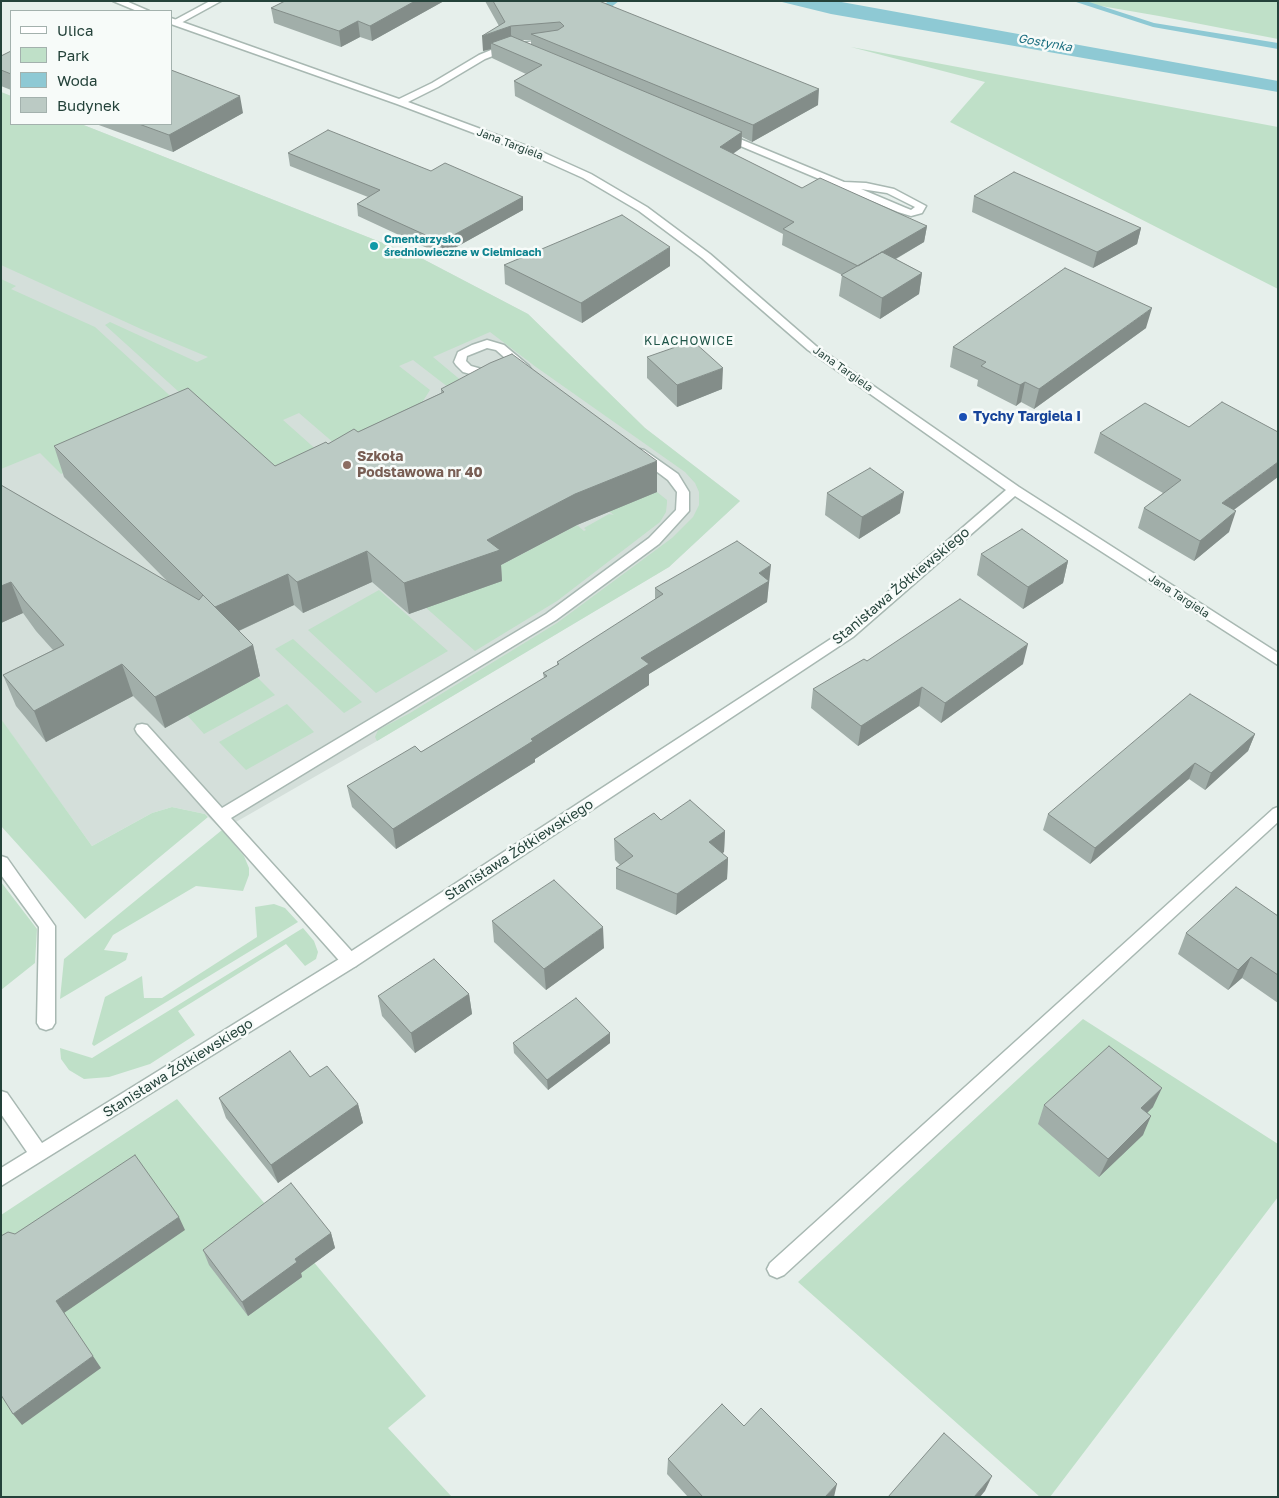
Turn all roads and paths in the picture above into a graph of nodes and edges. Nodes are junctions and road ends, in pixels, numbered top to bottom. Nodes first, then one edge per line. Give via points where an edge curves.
1 (117, 1) edge
2 (217, 1) edge
3 (142, 10) edge
4 (174, 21) edge
5 (558, 41) edge
6 (512, 46) junction
7 (530, 54) edge
8 (400, 102) junction
9 (713, 131) edge
10 (841, 185) junction
11 (534, 376) joint
12 (633, 448) edge
13 (1014, 490) junction
14 (1278, 660) edge
15 (142, 729) dead end
16 (1278, 813) edge
17 (220, 817) junction
18 (1, 862) edge
19 (350, 960) junction
20 (46, 1023) dead end
21 (1, 1099) edge
22 (39, 1154) junction
23 (1, 1178) edge
24 (777, 1269) dead end

1 - 3 street
2 - 4 street
4 - 8 street, Jana Targiela
5 - 6 street
6 - 7 street
6 - 8 street via 482,57
8 - 13 street, Jana Targiela via 536,153 587,176 643,209 706,256 812,348
9 - 10 street
10 - 10 street via 890,191 921,206 918,211 902,210
11 - 11 street via 500,347 487,344 462,354 460,362 467,369 485,374 513,371
12 - 17 street via 673,477 683,492 682,511 654,541 551,616
13 - 14 street, Jana Targiela
13 - 19 street, Stanisława Żółkiewskiego via 848,634
15 - 17 street
16 - 24 street
17 - 19 street
18 - 20 street via 47,926
19 - 22 street, Stanisława Żółkiewskiego
21 - 22 street
22 - 23 street, Stanisława Żółkiewskiego

